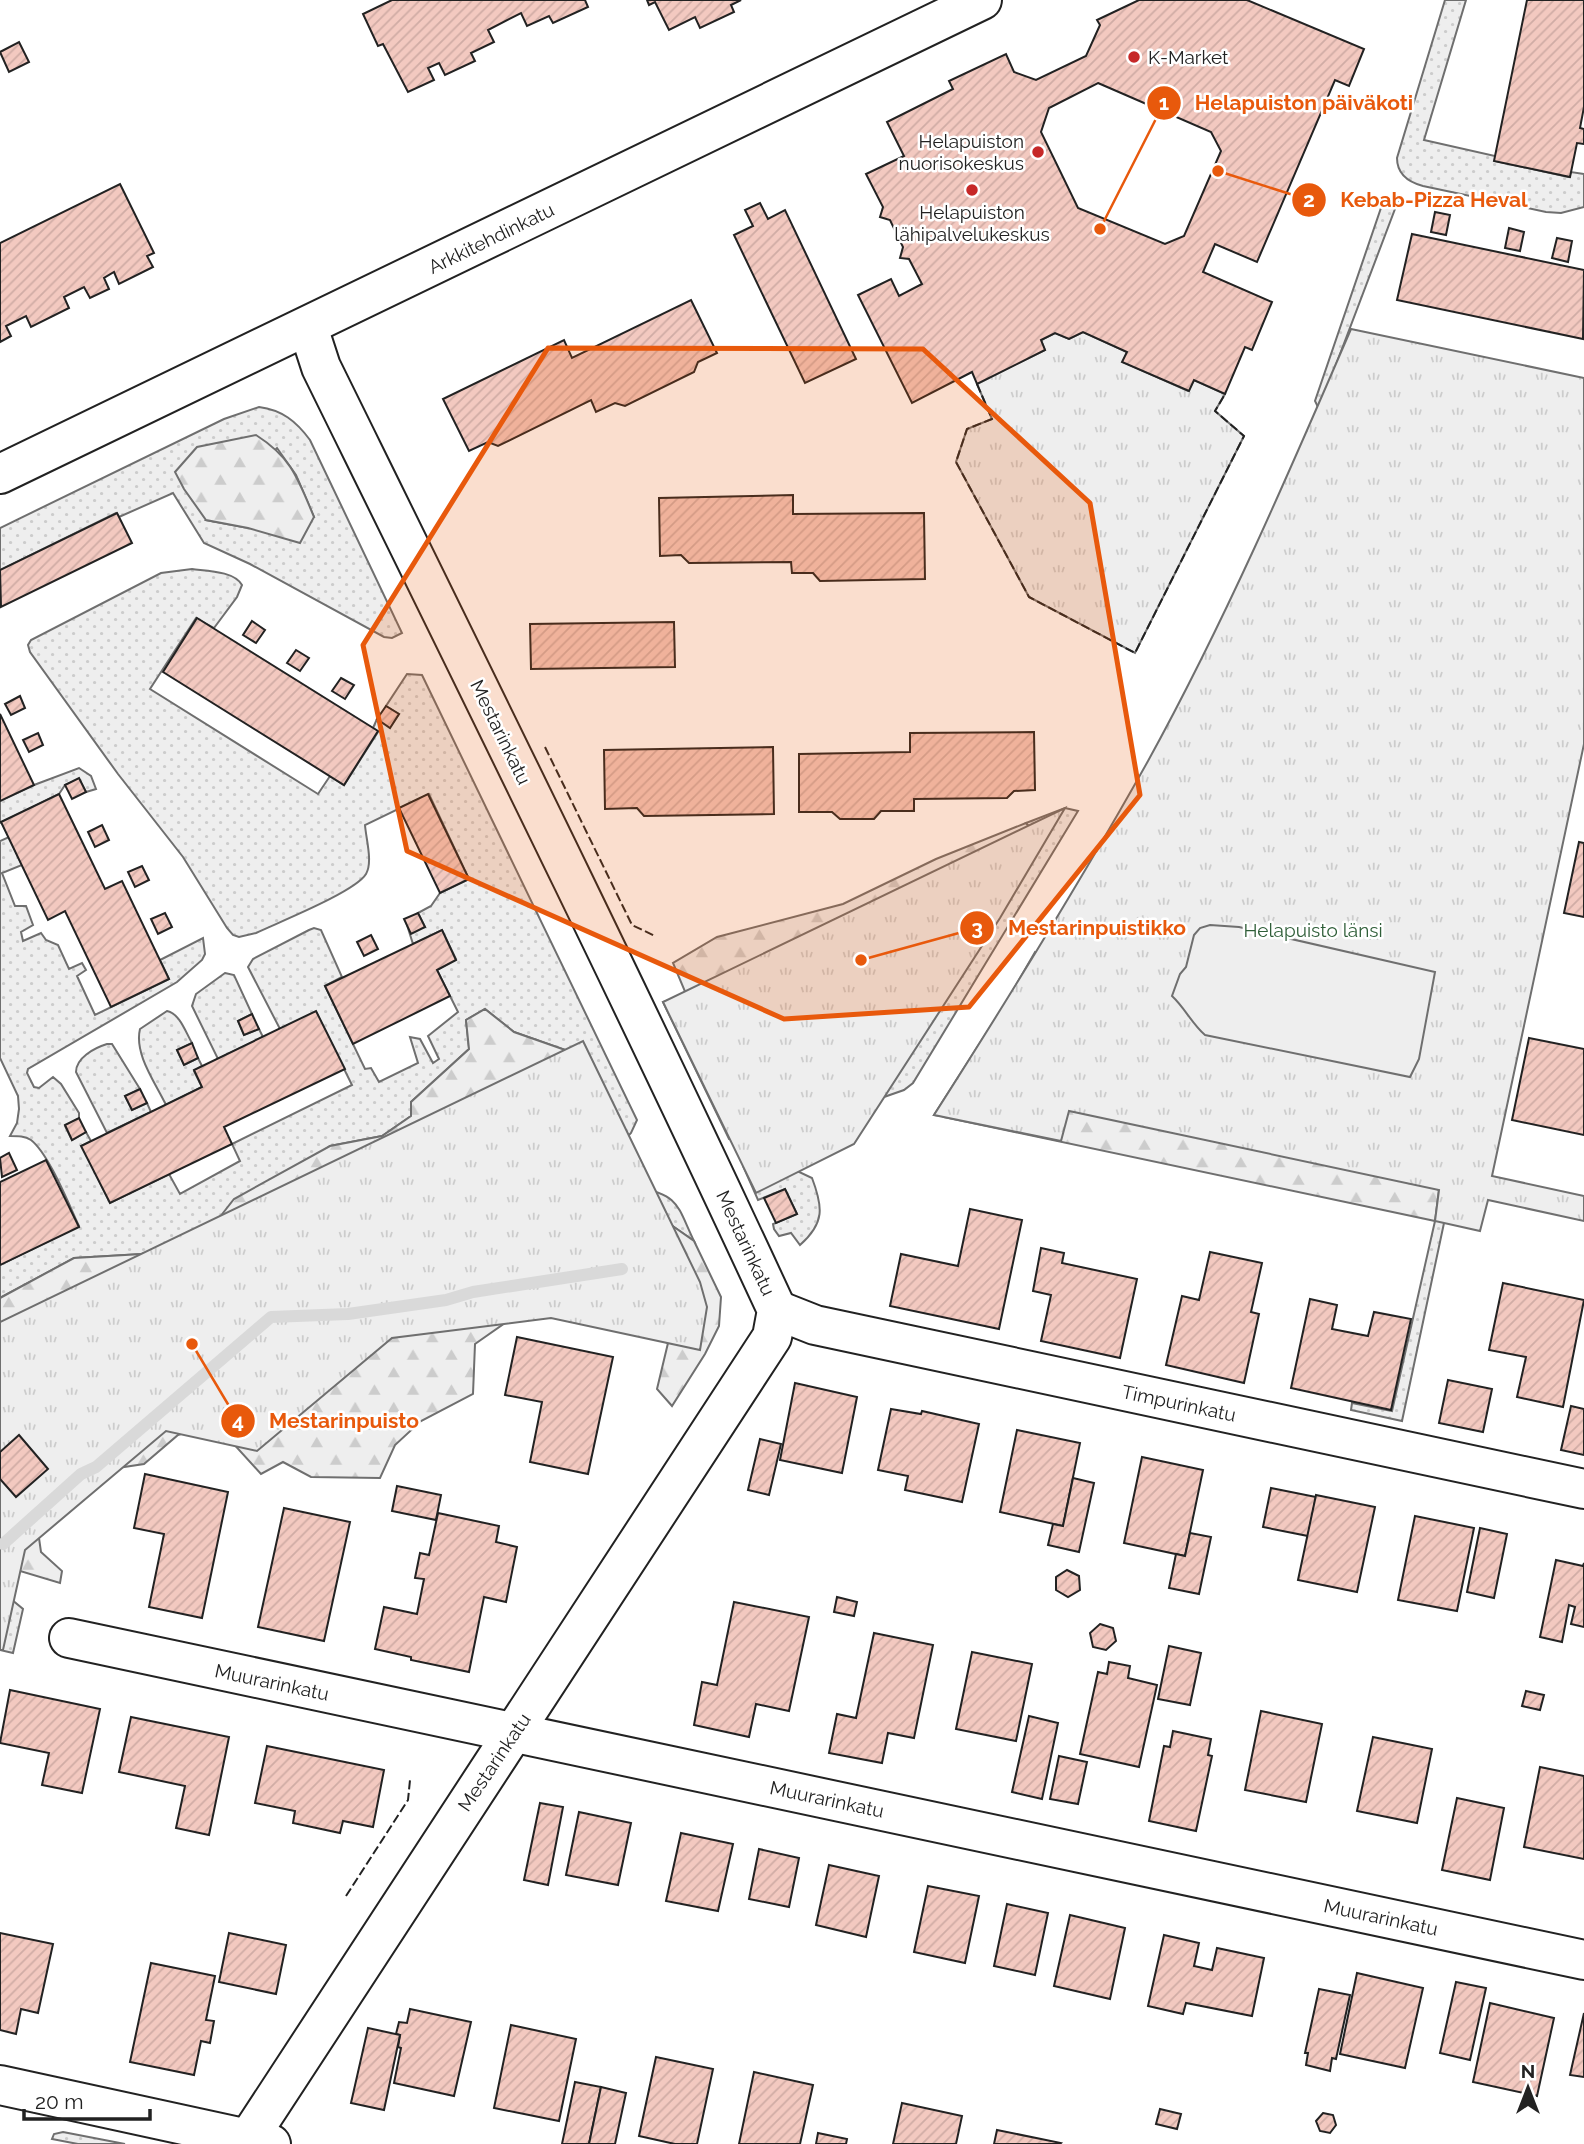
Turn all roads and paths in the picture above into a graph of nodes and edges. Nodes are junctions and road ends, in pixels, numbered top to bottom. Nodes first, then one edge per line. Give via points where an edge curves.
1 (982, 0) edge
2 (308, 327) junction
3 (0, 474) edge
4 (777, 1310) junction
5 (1584, 1489) edge
6 (69, 1638) dead end
7 (513, 1733) junction
8 (1584, 1960) edge
9 (0, 2085) edge
10 (261, 2141) edge

1 - 2 street, Arkkitehdinkatu
2 - 3 street, Arkkitehdinkatu
2 - 4 street, Mestarinkatu via 321,367
4 - 5 street, Timpurinkatu via 815,1325
4 - 7 street, Mestarinkatu via 772,1337
6 - 7 street, Muurarinkatu
7 - 8 street, Muurarinkatu
7 - 10 street, Mestarinkatu
9 - 10 street

